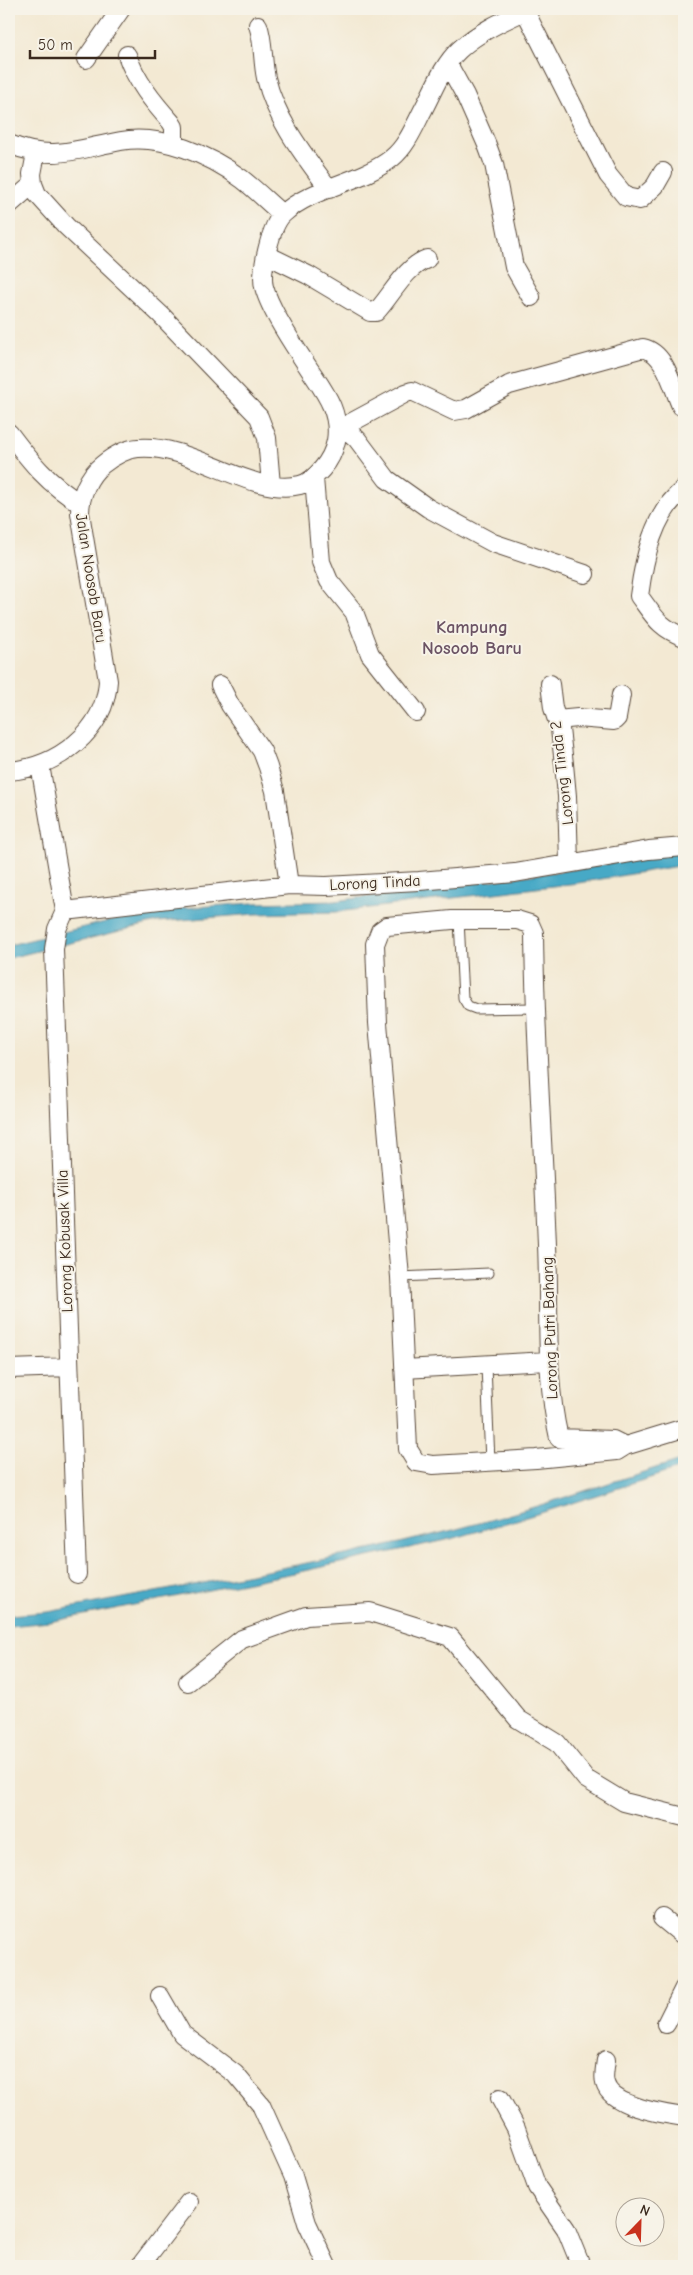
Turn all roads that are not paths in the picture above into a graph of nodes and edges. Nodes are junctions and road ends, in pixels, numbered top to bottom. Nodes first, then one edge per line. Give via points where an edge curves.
1 (121, 9) edge
2 (527, 10) edge
3 (258, 25) dead end
4 (127, 55) dead end
5 (86, 59) dead end
6 (448, 64) junction
7 (9, 144) edge
8 (174, 146) junction
9 (36, 153) junction
10 (664, 172) dead end
11 (33, 184) junction
12 (328, 189) junction
13 (9, 205) edge
14 (282, 214) junction
15 (267, 255) junction
16 (427, 259) dead end
17 (531, 297) dead end
18 (681, 406) dead end
19 (340, 425) junction
20 (9, 433) edge
21 (314, 478) junction
22 (271, 485) junction
23 (684, 489) edge
24 (80, 503) junction
25 (585, 574) dead end
26 (684, 637) edge
27 (550, 684) dead end
28 (220, 685) dead end
29 (621, 695) dead end
30 (416, 712) dead end
31 (557, 720) junction
32 (40, 766) junction
33 (9, 772) edge
34 (684, 847) edge
35 (569, 863) junction
36 (289, 885) junction
37 (65, 911) junction
38 (459, 920) junction
39 (535, 1008) junction
40 (489, 1274) dead end
41 (400, 1277) junction
42 (548, 1361) junction
43 (486, 1366) junction
44 (69, 1367) junction
45 (9, 1369) edge
46 (404, 1369) junction
47 (684, 1428) edge
48 (559, 1438) junction
49 (625, 1446) junction
50 (562, 1457) junction
51 (490, 1462) junction
52 (77, 1574) dead end
53 (188, 1682) dead end
54 (684, 1817) edge
55 (662, 1918) dead end
56 (684, 1936) edge
57 (684, 1988) edge
58 (160, 1996) dead end
59 (666, 2024) dead end
60 (606, 2060) dead end
61 (500, 2098) dead end
62 (684, 2117) edge
63 (189, 2202) dead end
64 (140, 2266) edge
65 (328, 2266) edge
66 (581, 2266) edge

1 - 5 street
2 - 6 street via 476,36
2 - 10 street via 608,175 626,197 640,200
3 - 12 street via 266,78 274,102
4 - 8 street via 132,72 174,127
6 - 12 street via 395,156 378,169
6 - 17 street via 494,164 514,267
7 - 9 street
8 - 9 street via 144,140 123,141 58,154
8 - 14 street via 195,153 242,179
9 - 11 street
11 - 13 street
11 - 22 street via 37,194 66,226 162,316 255,412 267,438
12 - 14 street
14 - 15 street
15 - 16 street via 370,312 376,312 389,298 407,271
15 - 19 street via 264,286 307,367 326,394
18 - 19 street via 659,356 643,348 509,385 466,409 454,411 412,391
19 - 21 street via 333,452
19 - 25 street via 362,444 387,479 428,508 493,543
20 - 24 street via 42,475
21 - 22 street, Jalan Noosob Baru via 303,484
21 - 30 street via 324,572 354,612 370,654
22 - 24 street, Jalan Noosob Baru via 194,458 151,448 136,448 112,457 98,468
23 - 26 street via 668,506 655,529 643,563 639,596 665,629
24 - 32 street, Jalan Noosob Baru via 82,535 108,681 107,694 100,715 83,737
27 - 31 street, Lorong Tinda 2
28 - 36 street via 268,767 275,791
29 - 31 street via 614,721
31 - 35 street, Lorong Tinda 2 via 567,796
32 - 33 street, Jalan Noosob Baru
32 - 37 street
34 - 35 street, Lorong Tinda
35 - 36 street, Lorong Tinda via 515,873 419,881
36 - 37 street, Lorong Tinda
37 - 44 street, Lorong Kobusak Villa via 57,929 54,949
38 - 39 lane via 463,998 468,1006 476,1009
38 - 39 street, Lorong Putri Bahang via 517,920 530,924 534,933
38 - 41 street, Lorong Putri Bahang via 387,926 380,931 375,944 379,1041
39 - 42 street, Lorong Putri Bahang via 549,1283
40 - 41 lane
41 - 46 street, Lorong Putri Bahang
42 - 43 street
42 - 48 street, Lorong Putri Bahang
43 - 46 street
43 - 51 lane
44 - 45 street
44 - 52 street, Lorong Kobusak Villa
46 - 51 street, Lorong Putri Bahang via 408,1449 416,1462
47 - 49 street, Lorong Putri Bahang
48 - 49 street via 614,1440
48 - 50 street, Lorong Putri Bahang
49 - 50 street, Lorong Putri Bahang via 618,1451
50 - 51 street, Lorong Putri Bahang
53 - 54 street via 242,1639 306,1616 370,1612 450,1637 518,1719 557,1743 586,1779 624,1802
55 - 56 street
57 - 59 street
58 - 65 street via 182,2034 235,2074 261,2105 293,2176 307,2223
60 - 62 street via 604,2083 614,2096 638,2107
61 - 66 street via 516,2128 537,2187 566,2229
63 - 64 street

